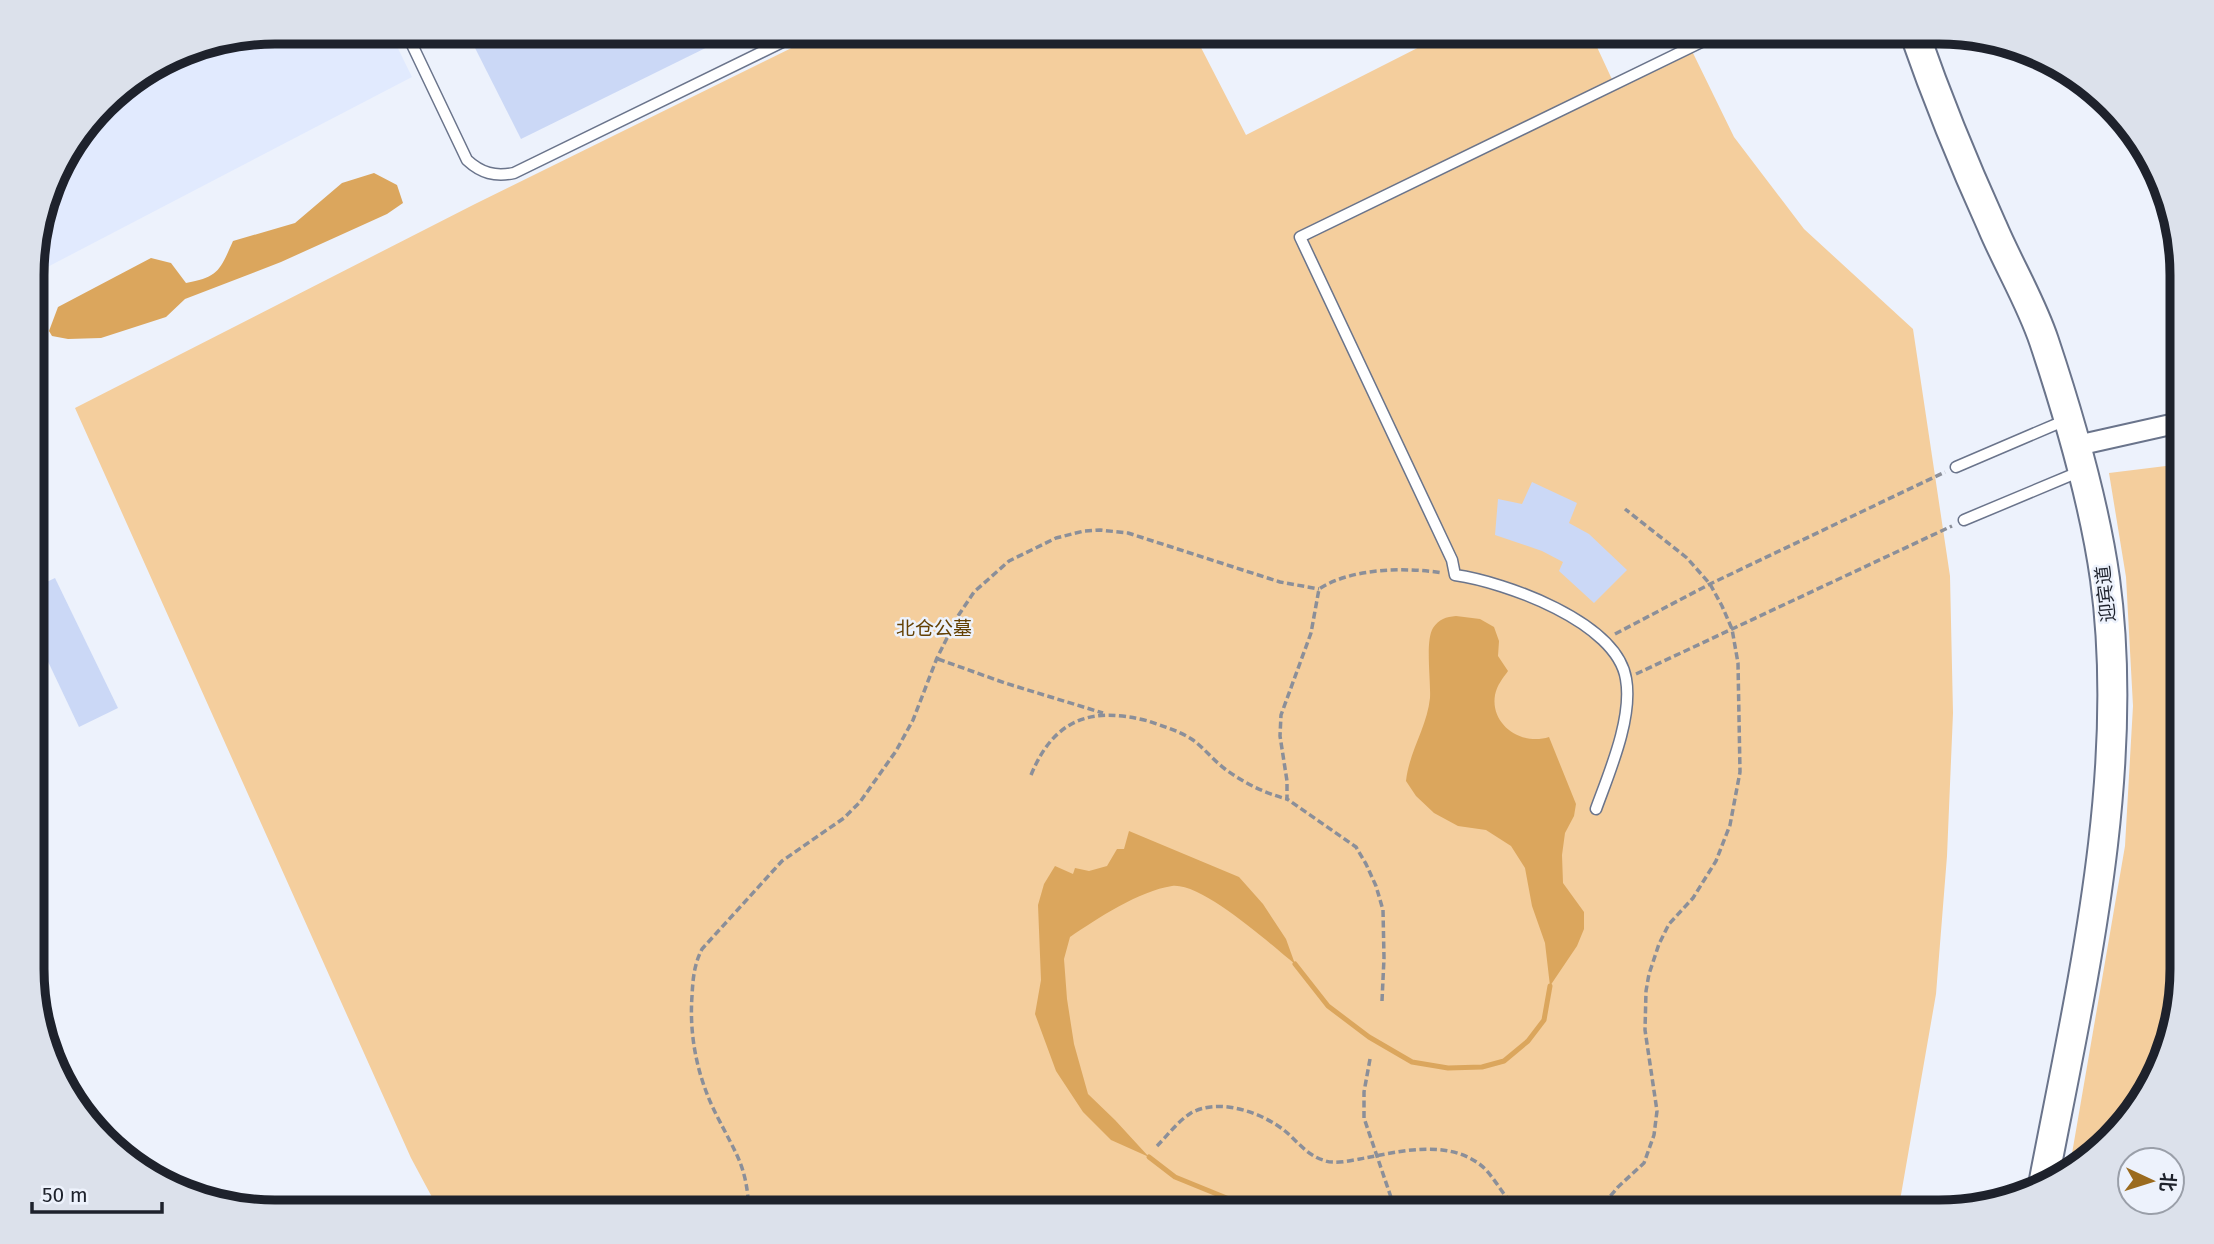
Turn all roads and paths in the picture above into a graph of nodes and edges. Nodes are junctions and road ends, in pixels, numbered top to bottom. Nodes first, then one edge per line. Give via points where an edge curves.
1 (412, 44) edge
2 (778, 44) edge
3 (1697, 44) edge
4 (1918, 44) edge
5 (2170, 425) edge
6 (2075, 445) junction
7 (1956, 467) joint
8 (1625, 509) dead end
9 (1964, 520) joint
10 (1455, 575) junction
11 (1710, 584) junction
12 (1319, 589) junction
13 (1732, 629) junction
14 (1605, 639) junction
15 (937, 659) junction
16 (1626, 678) junction
17 (1109, 715) junction
18 (1031, 775) dead end
19 (1287, 799) junction
20 (1596, 809) dead end
21 (1382, 1002) dead end
22 (1370, 1059) dead end
23 (1157, 1146) dead end
24 (1376, 1156) junction
25 (2045, 1174) edge
26 (748, 1200) edge
27 (1392, 1200) edge
28 (1509, 1200) edge
29 (1607, 1200) edge

1 - 2 lane via 467,160 500,176
3 - 10 lane via 1300,237 1452,560
4 - 6 street, 迎宾道 via 2043,338
5 - 6 street
6 - 7 lane
6 - 9 lane
6 - 25 street, 迎宾道 via 2096,527 2106,592 2112,682 2110,768 2088,941
7 - 11 path
8 - 11 path via 1687,558
9 - 13 path
10 - 12 path via 1383,569 1334,579
10 - 14 lane via 1484,579 1535,599
11 - 13 path
11 - 14 path
12 - 15 path via 1280,582 1128,533 1084,531 1056,538 1009,561 975,592
12 - 19 path via 1311,633 1280,715
13 - 16 path
13 - 29 path via 1741,738 1736,802 1716,861 1693,898 1669,924 1648,974 1645,1030 1657,1111 1654,1135 1644,1163
14 - 16 lane
15 - 17 path
15 - 26 path via 913,720 860,802 782,861 702,949 694,964 690,1020 695,1057 716,1115 744,1167
16 - 20 lane via 1622,725
17 - 18 path via 1070,723 1039,756
17 - 19 path via 1127,716 1192,739 1248,784
19 - 21 path via 1356,847 1366,864 1382,910
22 - 24 path via 1364,1118
23 - 24 path via 1192,1112 1226,1108 1260,1114 1324,1161
24 - 27 path
24 - 28 path via 1436,1149 1460,1155 1479,1163

